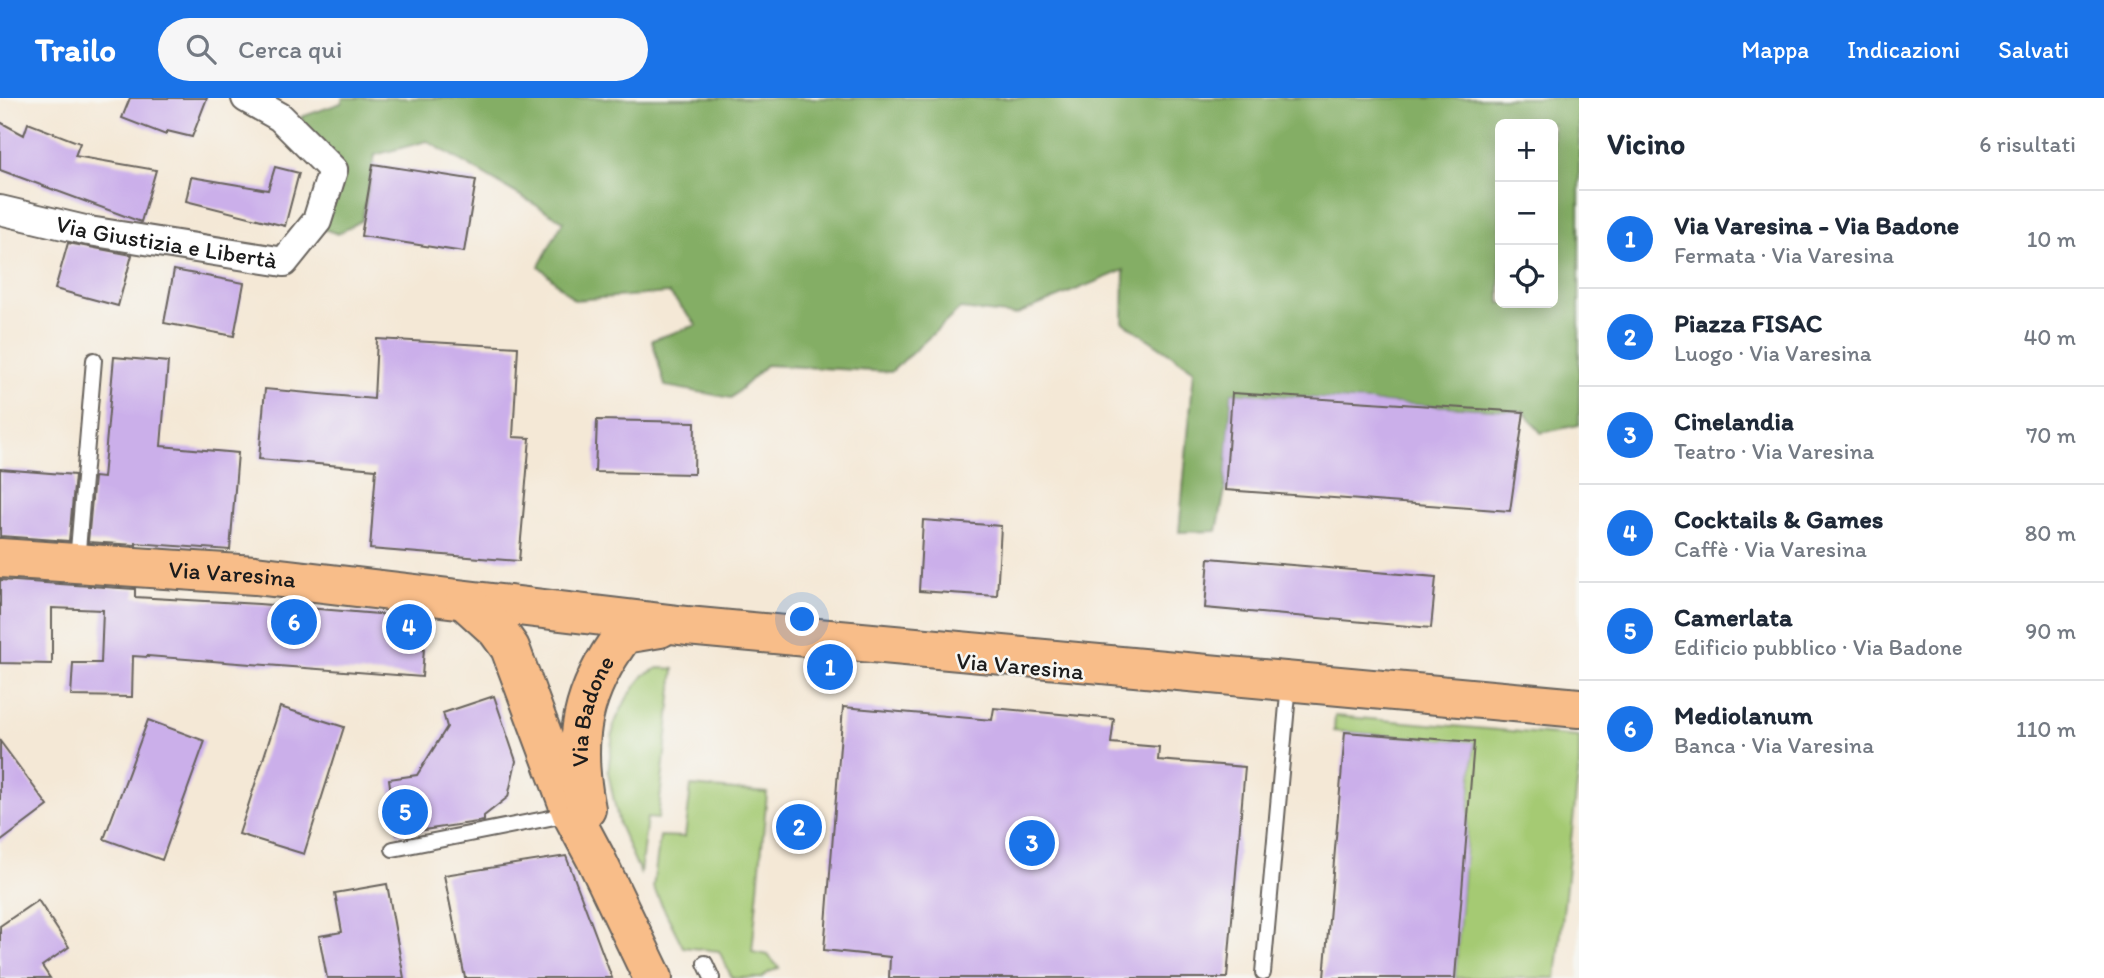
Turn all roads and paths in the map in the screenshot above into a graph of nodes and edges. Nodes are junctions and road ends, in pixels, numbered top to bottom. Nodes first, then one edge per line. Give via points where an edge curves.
1 (246, 98) edge
2 (0, 210) edge
3 (94, 360) dead end
4 (0, 558) edge
5 (77, 563) junction
6 (465, 601) junction
7 (515, 620) dead end
8 (687, 626) junction
9 (615, 634) junction
10 (1288, 686) junction
11 (1579, 708) edge
12 (1579, 717) edge
13 (572, 814) junction
14 (393, 849) dead end
15 (596, 859) junction
16 (705, 964) dead end
17 (1263, 973) dead end
18 (653, 978) edge
19 (712, 978) edge

1 - 2 street, Via Giustizia e Libertà via 280,117 333,170 317,221 284,262 89,231
3 - 5 lane
4 - 5 main road, Via Varesina
5 - 6 main road, Via Varesina via 255,575
6 - 7 lane, Via Varesina
6 - 8 main road, Via Varesina
6 - 13 main road, Via Badone via 510,648
8 - 9 main road, Via Badone
8 - 10 main road, Via Varesina
9 - 10 lane, Via Varesina via 731,639
9 - 15 main road, Via Badone via 580,725 584,802
10 - 11 main road, Via Varesina
10 - 12 lane, Via Varesina
10 - 17 lane
13 - 14 lane
13 - 15 main road, Via Badone
15 - 18 main road, Via Badone
16 - 19 lane

